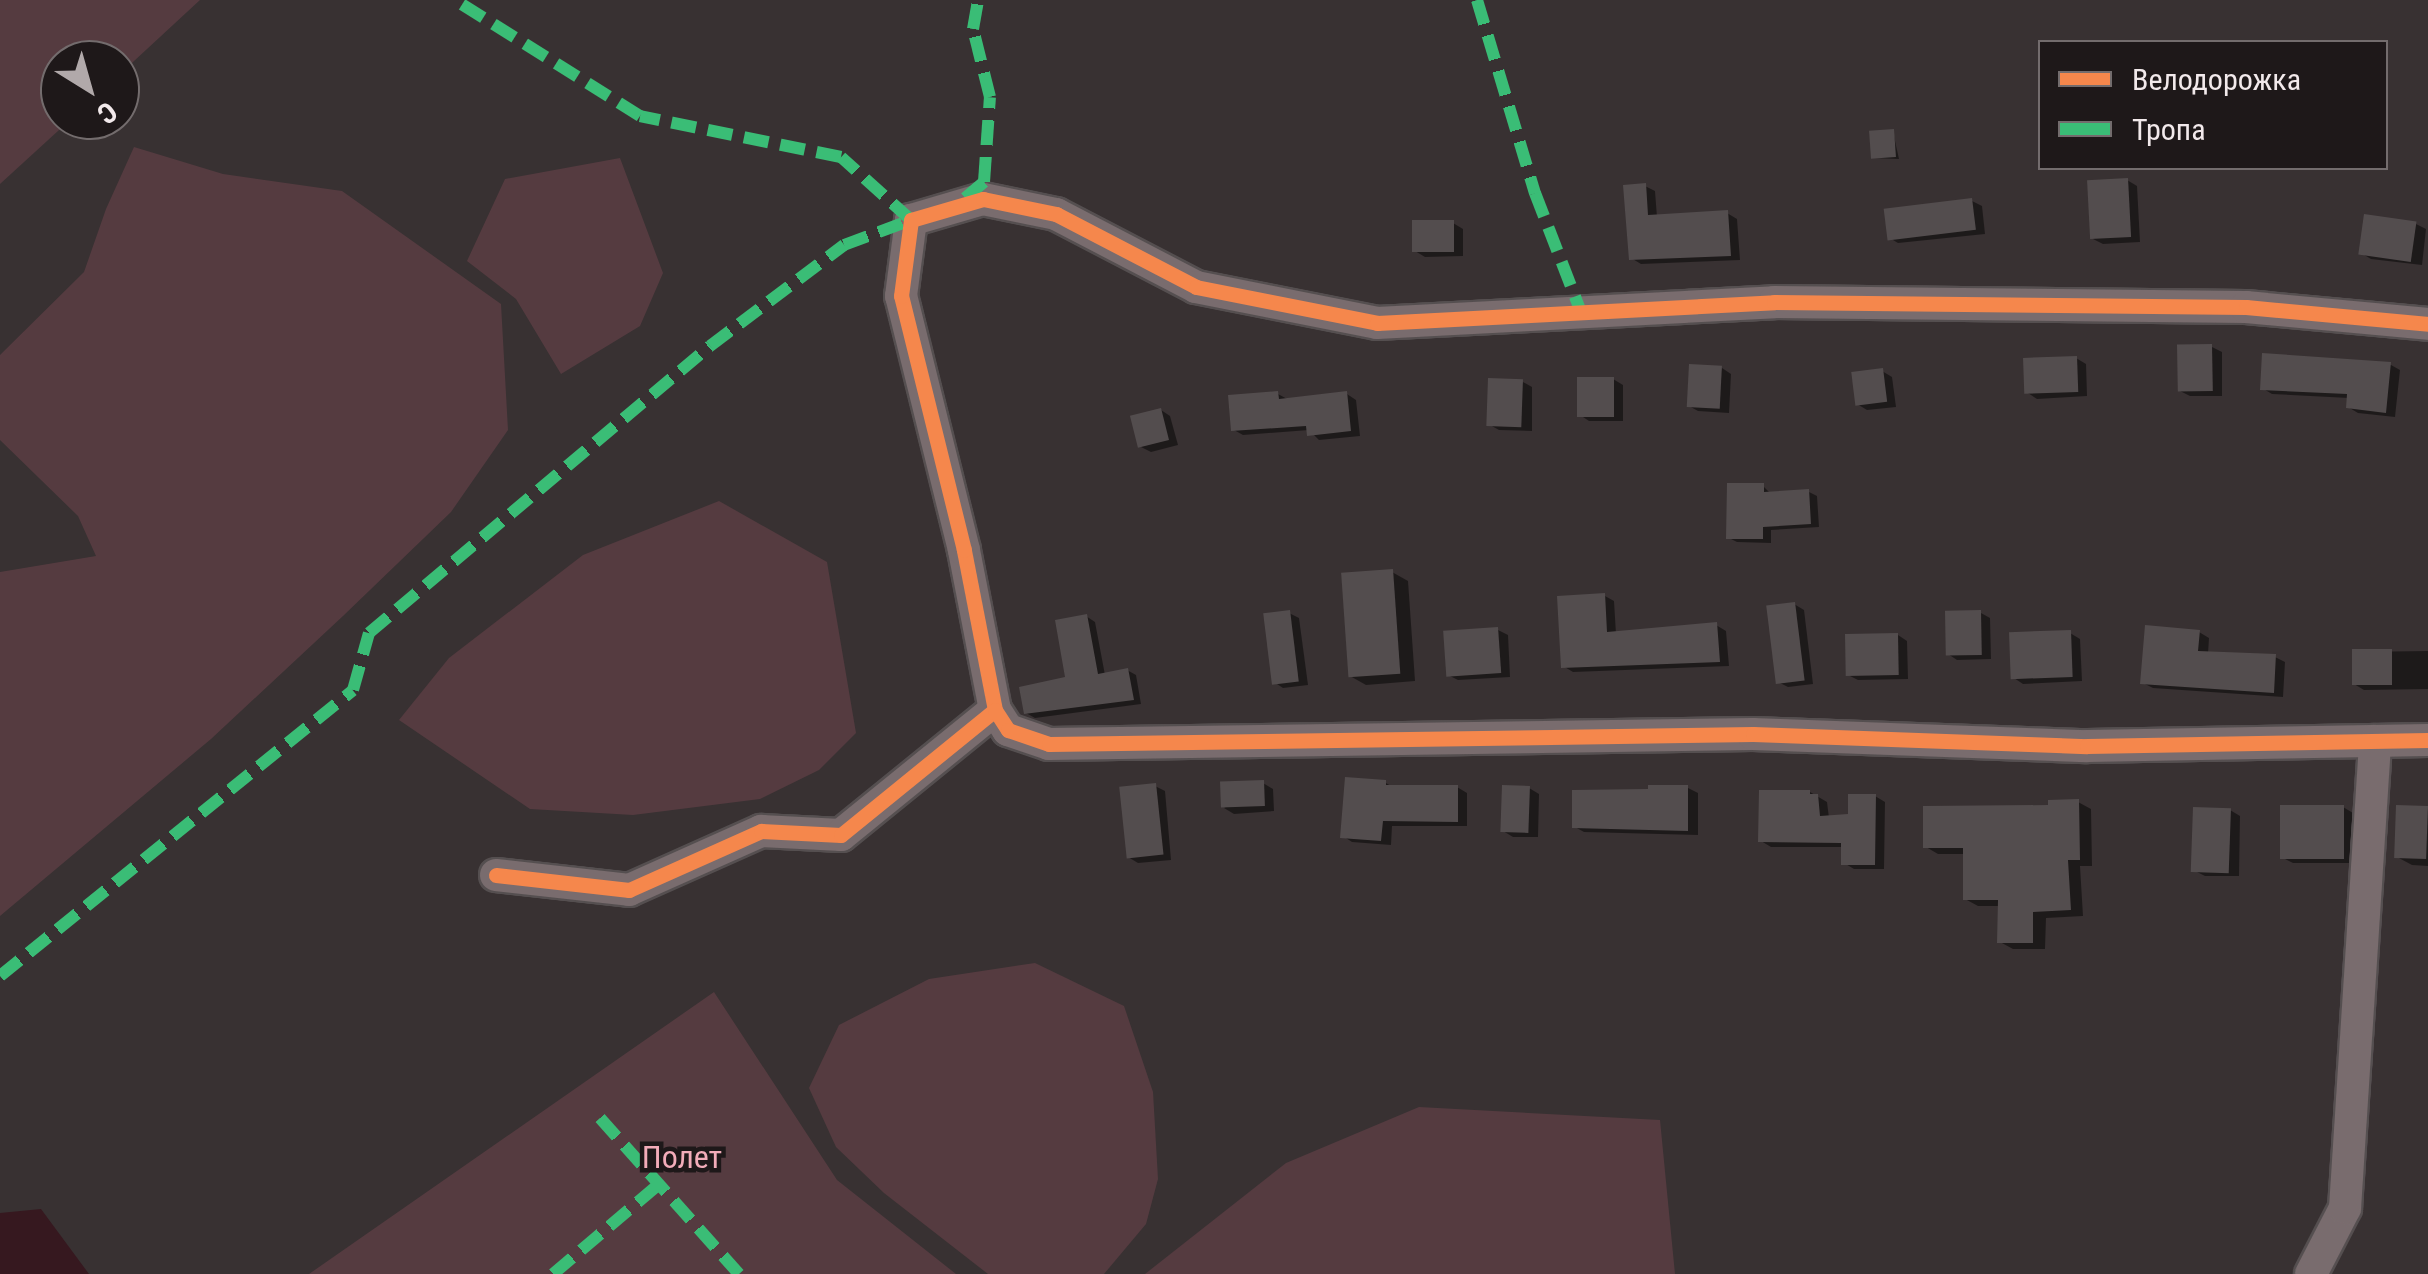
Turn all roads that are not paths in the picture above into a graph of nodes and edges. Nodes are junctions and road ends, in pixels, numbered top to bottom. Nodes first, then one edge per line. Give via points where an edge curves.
1 (2428, 324) edge
2 (996, 710) junction
3 (2428, 740) edge
4 (2375, 741) junction
5 (496, 875) dead end
6 (2311, 1274) edge

1 - 2 street via 2246,307 1794,302 1378,323 1196,287 1056,214 983,199 911,220 901,296
2 - 4 street via 1008,730 1049,744 1753,734 2087,746
2 - 5 street via 841,835 760,831 629,890
3 - 4 street
4 - 6 street via 2346,1208

